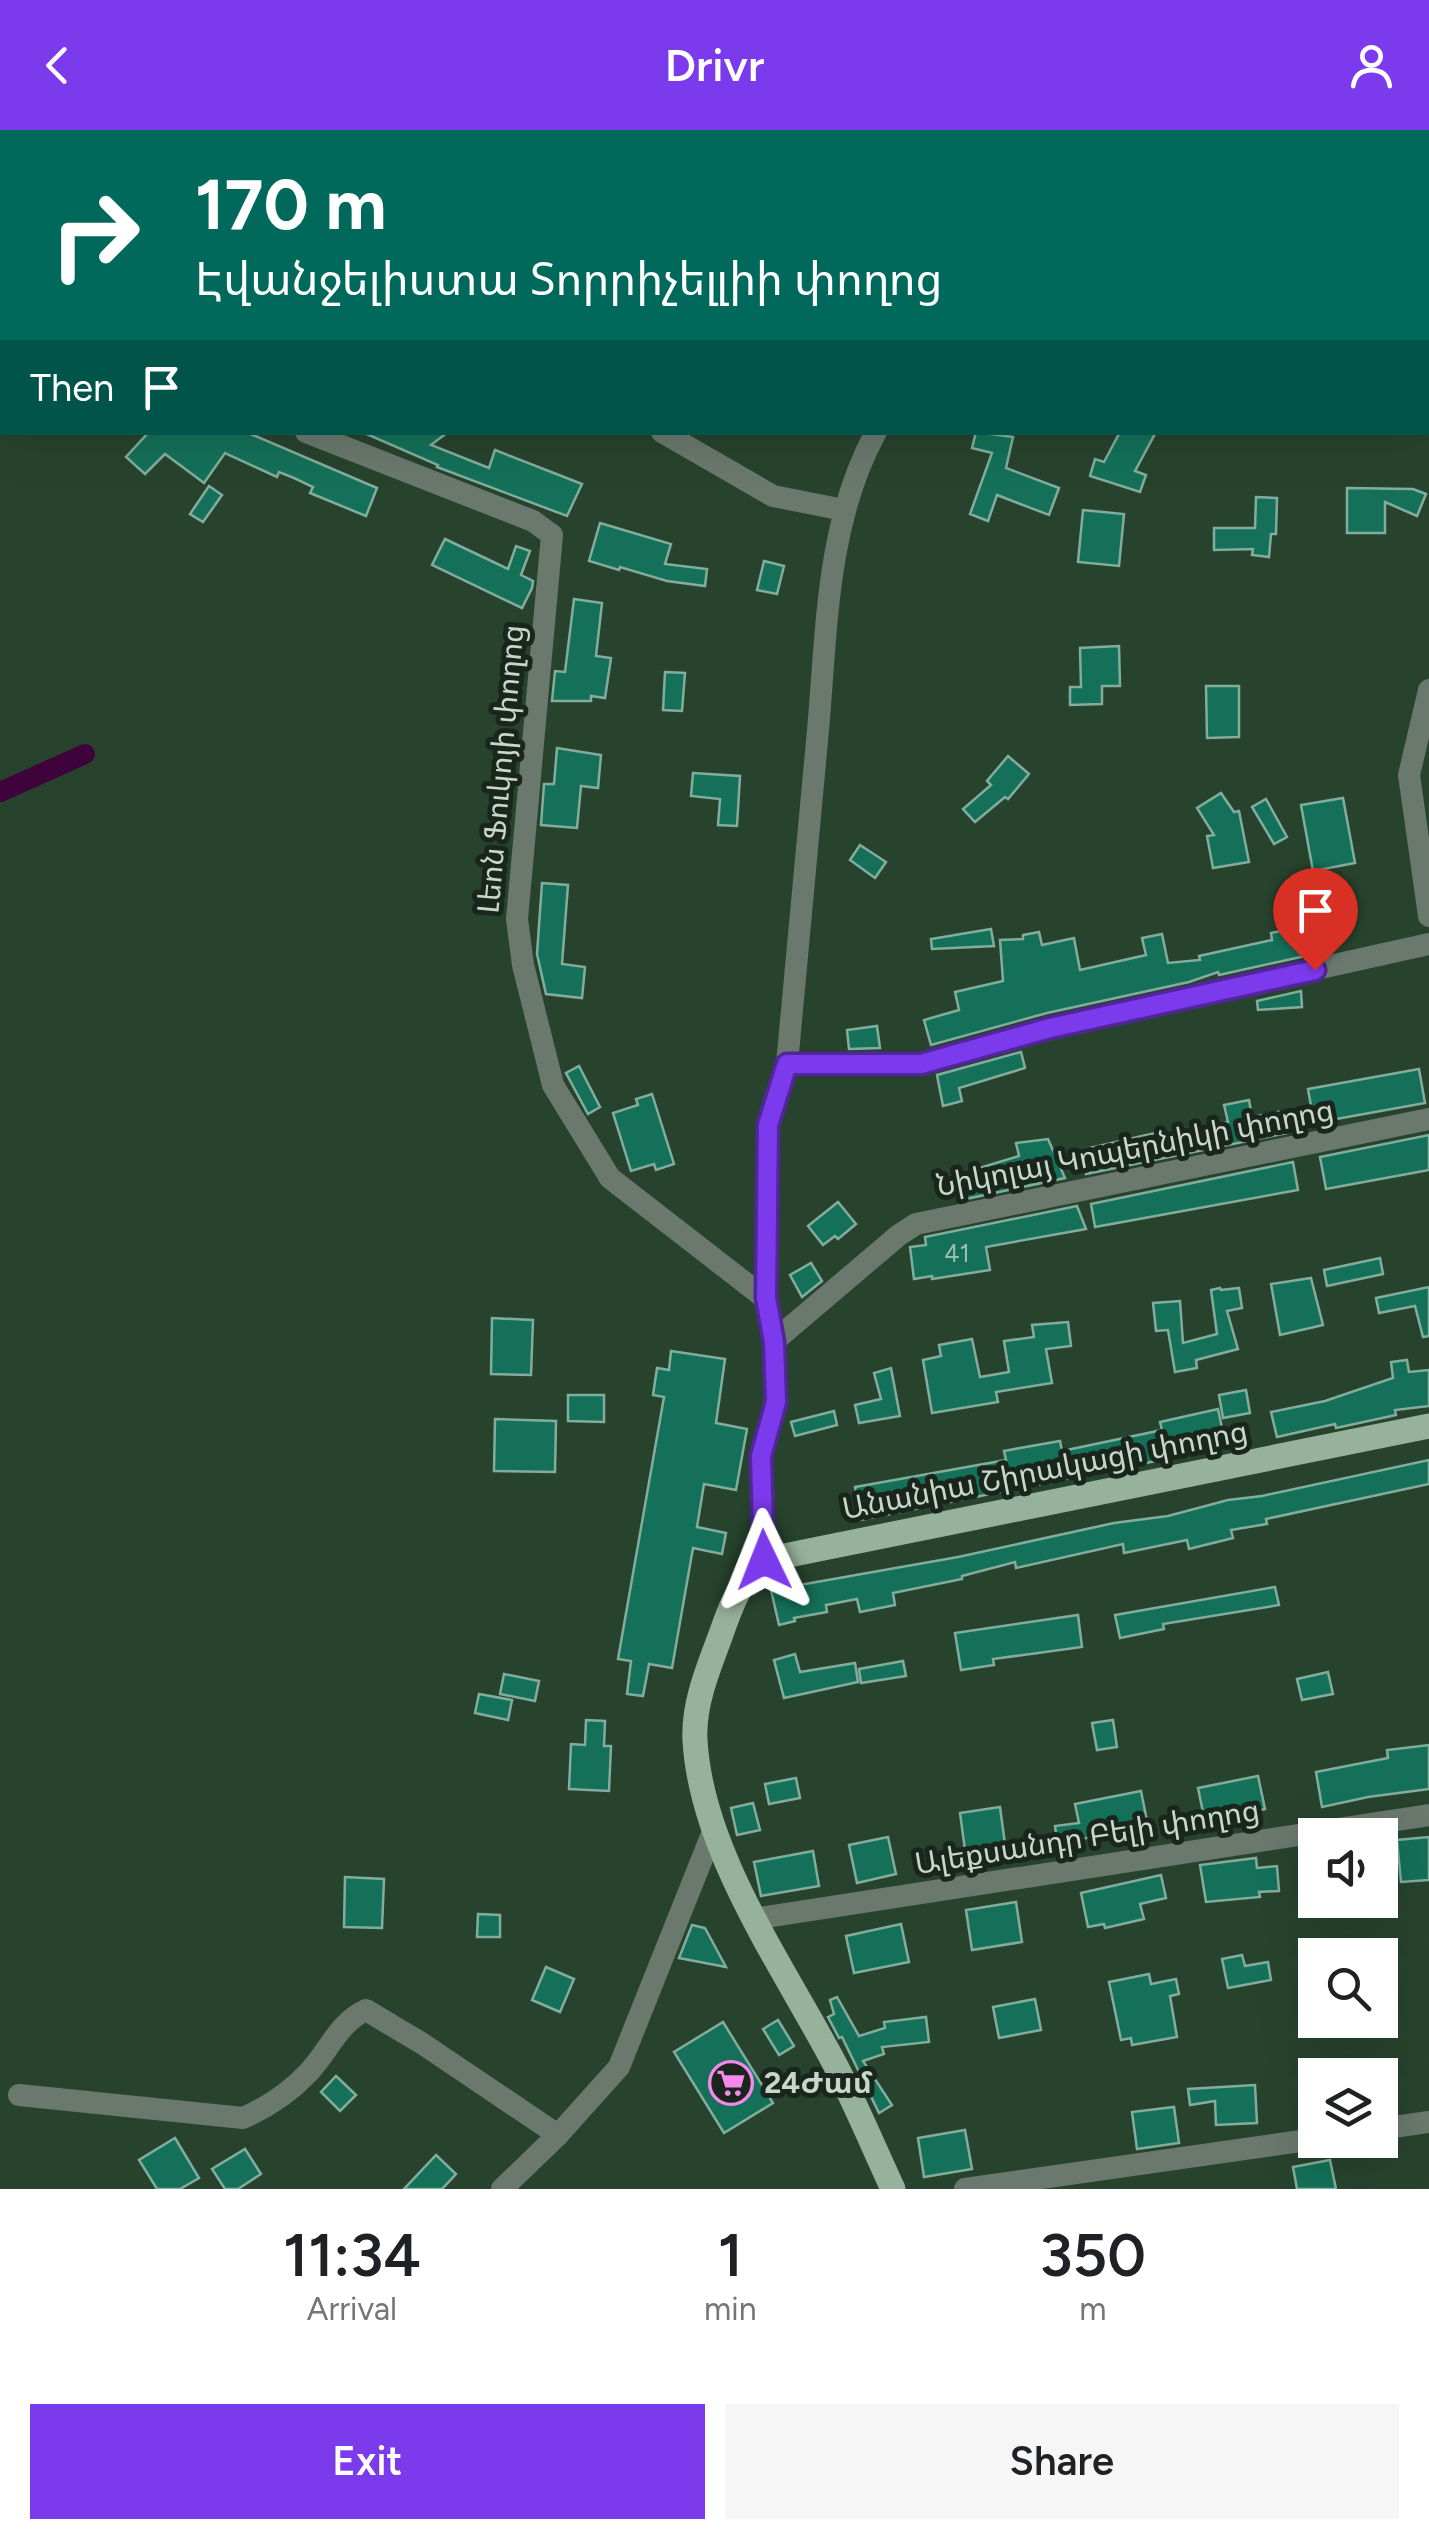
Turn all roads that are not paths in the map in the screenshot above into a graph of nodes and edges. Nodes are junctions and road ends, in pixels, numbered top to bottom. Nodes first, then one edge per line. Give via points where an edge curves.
1 (314, 435) edge
2 (667, 435) edge
3 (874, 435) edge
4 (844, 510) junction
5 (1429, 690) edge
6 (1426, 717) edge
7 (1429, 916) edge
8 (1429, 944) edge
9 (787, 1064) junction
10 (1429, 1119) edge
11 (766, 1298) junction
12 (774, 1342) junction
13 (1429, 1426) edge
14 (764, 1560) junction
15 (1429, 1814) edge
16 (714, 1829) junction
17 (753, 1919) junction
18 (19, 2095) dead end
19 (1429, 2122) edge
20 (1398, 2126) edge
21 (558, 2135) junction
22 (1298, 2141) edge
23 (502, 2189) edge
24 (893, 2189) edge
25 (965, 2189) edge

1 - 11 street, Լեոն Ֆուկոյի փողոց via 533,521 552,536 517,919 553,1085 610,1178
2 - 4 street via 773,496
3 - 4 street
4 - 9 street via 828,597
5 - 6 street
6 - 7 street via 1409,775
8 - 9 street via 1050,1028 921,1064
9 - 11 street via 768,1125
10 - 12 street, Նիկոլայ Կոպերնիկի փողոց via 916,1224
11 - 12 street
12 - 14 street via 776,1402 761,1456
13 - 14 main road, Անանիա Շիրակացի փողոց
14 - 16 main road via 736,1594 697,1715 694,1740
15 - 17 street, Ալեքսանդր Բելի փողոց
16 - 17 main road
16 - 21 street via 619,2068
17 - 24 main road via 839,2072
18 - 21 street via 243,2118 271,2106 309,2073 349,2018 366,2010
19 - 20 street
21 - 23 street
22 - 25 street

